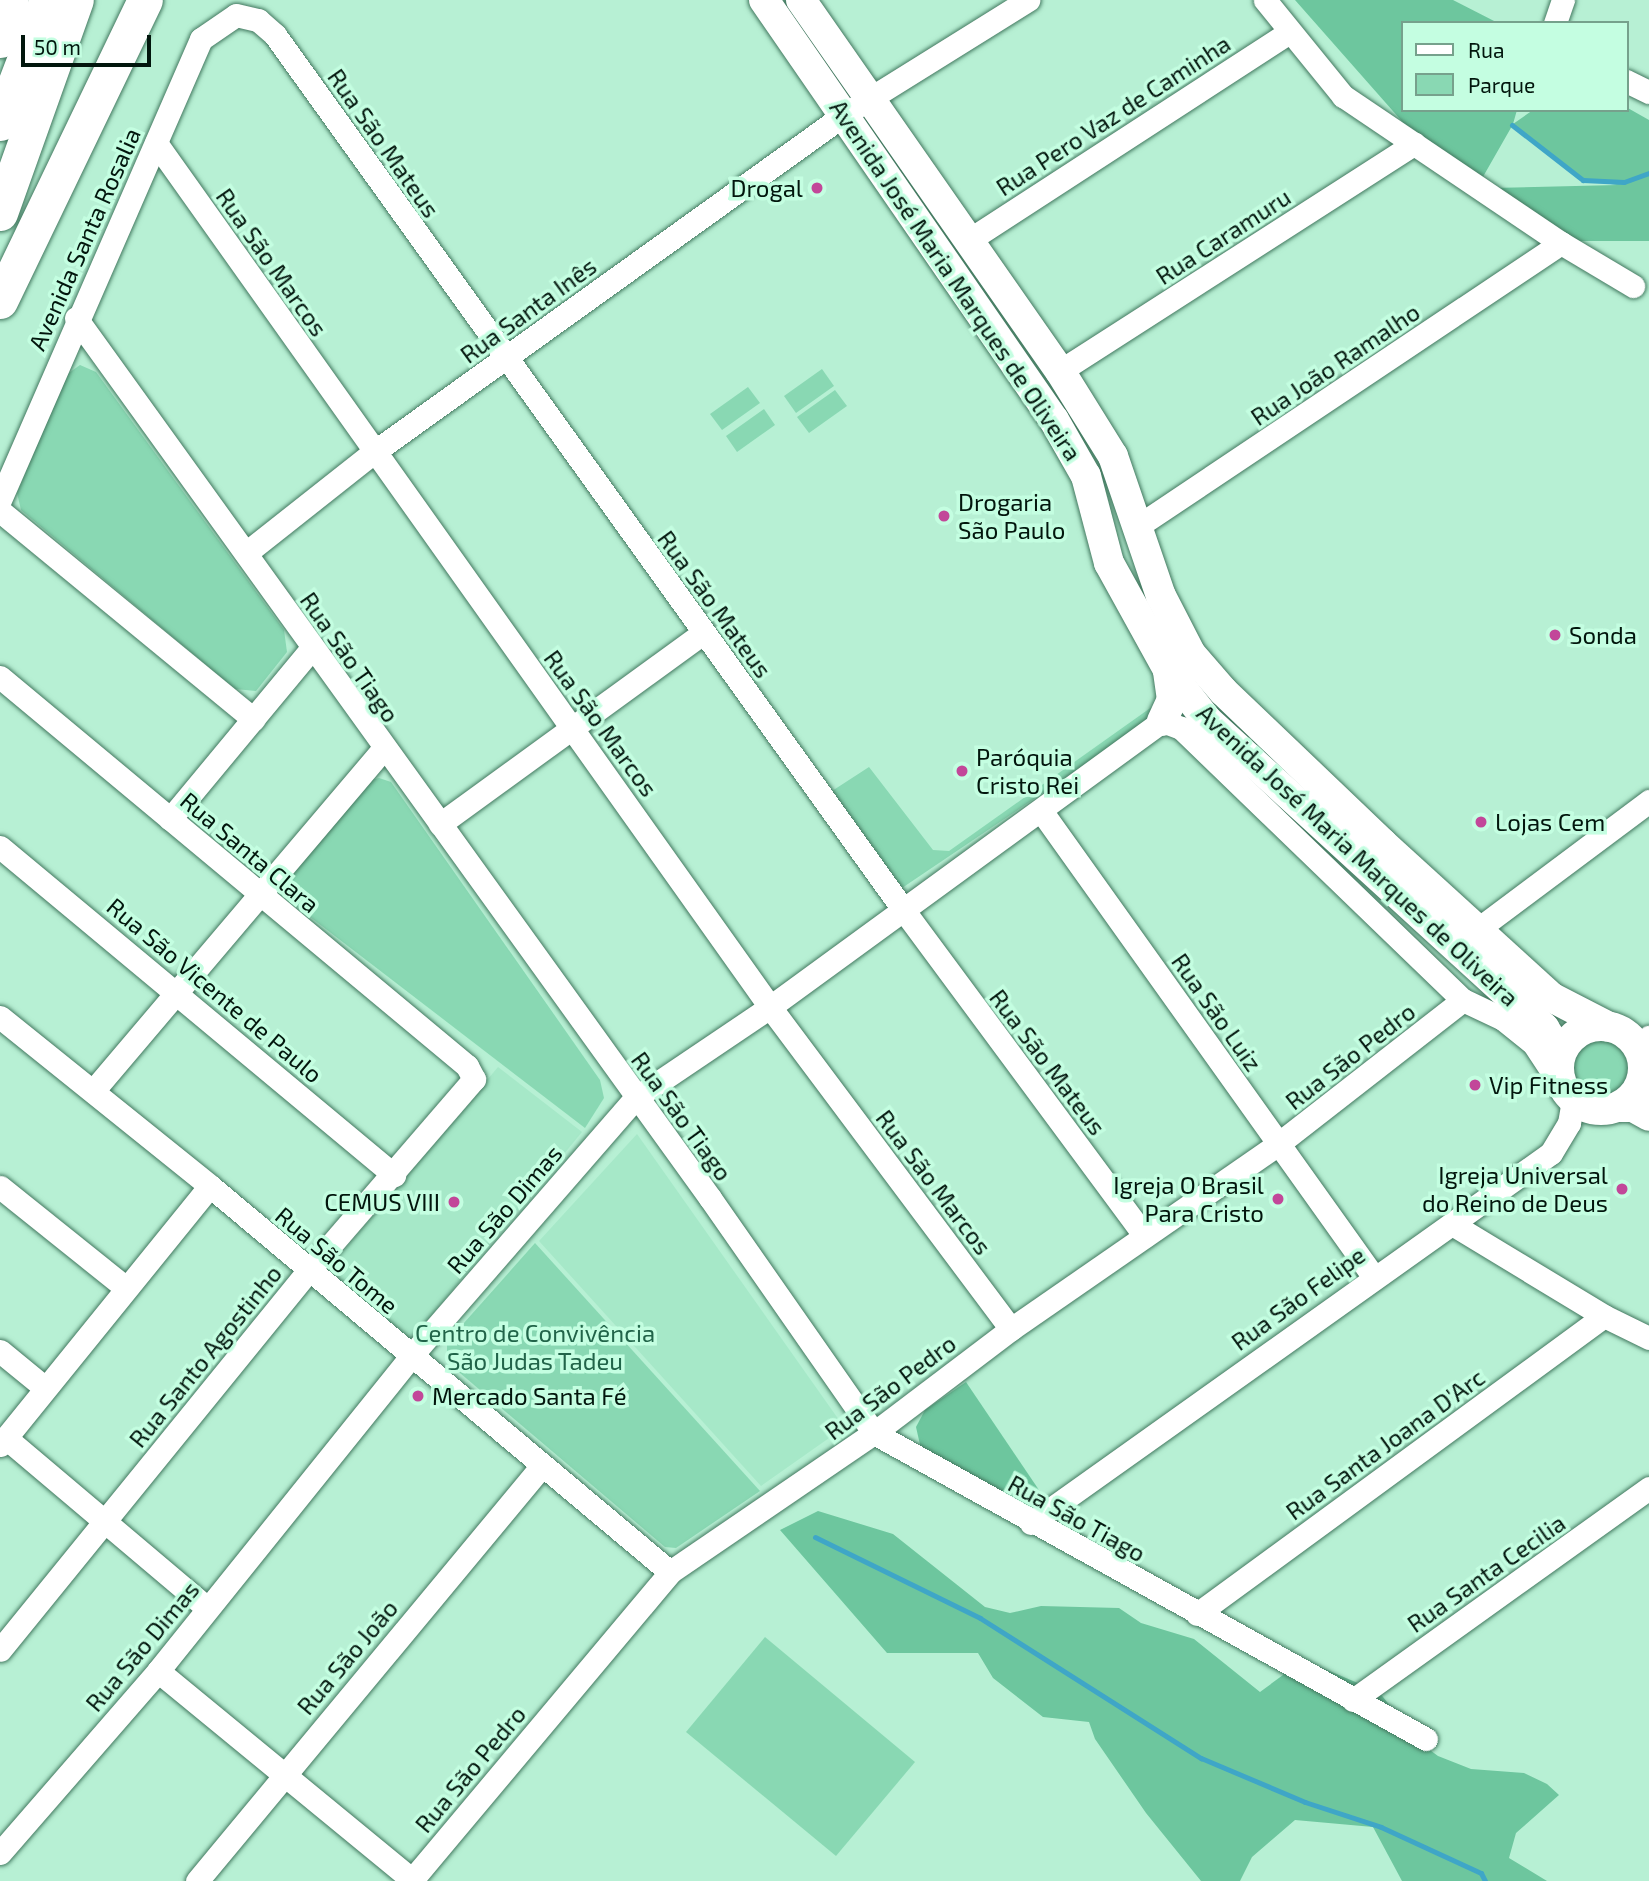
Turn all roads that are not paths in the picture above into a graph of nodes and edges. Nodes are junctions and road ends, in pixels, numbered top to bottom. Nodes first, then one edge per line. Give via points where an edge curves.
1 (11, 0) edge
2 (47, 0) edge
3 (76, 0) edge
4 (145, 0) edge
5 (764, 0) edge
6 (801, 0) edge
7 (1028, 0) edge
8 (1265, 0) edge
9 (1563, 0) edge
10 (236, 15) joint
11 (1556, 21) edge
12 (1289, 32) junction
13 (0, 40) edge
14 (1628, 82) edge
15 (1649, 92) edge
16 (856, 107) junction
17 (0, 123) edge
18 (156, 144) junction
19 (1415, 144) junction
20 (0, 213) edge
21 (966, 242) junction
22 (1561, 243) junction
23 (1633, 286) dead end
24 (0, 301) edge
25 (76, 318) junction
26 (505, 360) junction
27 (1060, 371) junction
28 (1038, 395) junction
29 (1092, 427) junction
30 (374, 452) junction
31 (1086, 476) junction
32 (0, 500) edge
33 (0, 511) edge
34 (1138, 526) junction
35 (246, 553) junction
36 (703, 633) junction
37 (311, 649) junction
38 (1168, 670) junction
39 (0, 677) edge
40 (1205, 718) junction
41 (253, 719) junction
42 (1162, 721) junction
43 (573, 729) junction
44 (383, 749) junction
45 (1649, 801) edge
46 (1042, 812) junction
47 (170, 819) junction
48 (440, 824) junction
49 (0, 847) edge
50 (261, 896) junction
51 (902, 908) junction
52 (1478, 929) junction
53 (1476, 967) junction
54 (180, 993) junction
55 (1463, 1000) junction
56 (770, 1007) junction
57 (0, 1017) edge
58 (1609, 1027) junction
59 (1647, 1057) edge
60 (467, 1066) joint
61 (1565, 1086) junction
62 (93, 1091) junction
63 (635, 1098) junction
64 (1619, 1107) junction
65 (1649, 1116) edge
66 (1278, 1144) junction
67 (394, 1175) junction
68 (210, 1186) junction
69 (0, 1187) edge
70 (1452, 1224) junction
71 (1145, 1236) junction
72 (307, 1271) junction
73 (1373, 1276) junction
74 (125, 1287) junction
75 (1604, 1317) junction
76 (1011, 1329) junction
77 (1649, 1338) edge
78 (0, 1351) edge
79 (411, 1356) junction
80 (44, 1387) junction
81 (874, 1433) junction
82 (3, 1442) edge
83 (540, 1468) junction
84 (1649, 1488) edge
85 (1031, 1523) junction
86 (105, 1524) junction
87 (670, 1572) junction
88 (207, 1608) junction
89 (1197, 1614) junction
90 (0, 1650) edge
91 (158, 1671) junction
92 (1353, 1700) junction
93 (1426, 1739) dead end
94 (285, 1772) junction
95 (0, 1853) edge
96 (411, 1880) edge
97 (197, 1881) edge

1 - 13 highway
2 - 17 highway
3 - 20 highway
4 - 24 highway
5 - 16 main road, Avenida José Maria Marques de Oliveira
6 - 16 main road, Avenida José Maria Marques de Oliveira
7 - 16 street, Rua Santa Inês
8 - 12 street
9 - 11 street
10 - 18 street, Avenida Santa Rosalia via 201,39
10 - 26 street, Rua São Mateus via 258,20 275,35
12 - 19 street via 1343,96
12 - 21 street, Rua Pero Vaz de Caminha
14 - 15 street
16 - 21 main road, Avenida José Maria Marques de Oliveira
16 - 26 street, Rua Santa Inês
16 - 28 main road, Avenida José Maria Marques de Oliveira
18 - 25 street, Avenida Santa Rosalia
18 - 30 street, Rua São Marcos
19 - 22 street
19 - 27 street, Rua Caramuru
21 - 27 main road, Avenida José Maria Marques de Oliveira
22 - 23 street
22 - 34 street, Rua João Ramalho
25 - 32 street, Avenida Santa Rosalia
25 - 35 street, Rua São Tiago
26 - 30 street, Rua Santa Inês
26 - 36 street, Rua São Mateus
27 - 29 main road, Avenida José Maria Marques de Oliveira
28 - 29 main road via 1050,379
28 - 31 main road, Avenida José Maria Marques de Oliveira
29 - 34 main road, Avenida José Maria Marques de Oliveira via 1113,456
30 - 35 street, Rua Santa Inês
30 - 43 street, Rua São Marcos
31 - 34 main road via 1109,525 1118,530
31 - 38 main road, Avenida José Maria Marques de Oliveira via 1109,563
33 - 41 street
34 - 52 main road, Avenida José Maria Marques de Oliveira via 1161,596 1191,654 1223,691
35 - 37 street, Rua São Tiago
36 - 43 street
36 - 51 street, Rua São Mateus
37 - 41 street
37 - 44 street, Rua São Tiago
38 - 40 main road, Avenida José Maria Marques de Oliveira
38 - 42 main road via 1172,700
39 - 47 street, Rua Santa Clara
40 - 42 main road via 1179,716
40 - 53 main road, Avenida José Maria Marques de Oliveira
41 - 47 street
42 - 46 street, Rua São Dimas
42 - 55 street via 1181,728
43 - 48 street
43 - 56 street, Rua São Marcos
44 - 48 street, Rua São Tiago
44 - 50 street
45 - 52 street
46 - 51 street, Rua São Dimas
46 - 66 street, Rua São Luiz
47 - 50 street, Rua Santa Clara
48 - 63 street, Rua São Tiago
49 - 54 street, Rua São Vicente de Paulo
50 - 54 street
50 - 60 street, Rua Santa Clara
51 - 56 street, Rua São Dimas
51 - 71 street, Rua São Mateus
52 - 53 main road via 1468,951
52 - 58 main road, Avenida José Maria Marques de Oliveira via 1551,997
53 - 61 main road, Avenida José Maria Marques de Oliveira via 1549,1033
54 - 62 street
54 - 67 street, Rua São Vicente de Paulo
55 - 61 street via 1519,1031
55 - 66 street, Rua São Pedro
56 - 63 street, Rua São Dimas
56 - 76 street, Rua São Marcos
57 - 62 street, Rua São Tome
58 - 59 main road via 1632,1039
58 - 61 main road via 1587,1028 1572,1037
59 - 64 main road via 1638,1089
60 - 67 street, Rua Santo Agostinho via 474,1079
61 - 64 main road via 1592,1110
61 - 70 street, Rua São Felipe via 1569,1123 1551,1153
62 - 68 street, Rua São Tome
63 - 79 street, Rua São Dimas
63 - 81 street, Rua São Tiago
64 - 65 main road via 1633,1107
66 - 71 street, Rua São Pedro
66 - 73 street, Rua São Luiz
67 - 72 street, Rua Santo Agostinho
68 - 72 street, Rua São Tome
68 - 74 street
69 - 74 street
70 - 73 street, Rua São Felipe
70 - 75 street
71 - 76 street, Rua São Pedro
72 - 79 street, Rua São Tome
72 - 86 street, Rua Santo Agostinho
73 - 85 street, Rua São Felipe
74 - 80 street
75 - 77 street
75 - 89 street, Rua Santa Joana D'Arc
76 - 81 street, Rua São Pedro
78 - 80 street
79 - 83 street, Rua São Tome
79 - 88 street, Rua São Dimas
80 - 82 street
81 - 85 street, Rua São Tiago
81 - 87 street, Rua São Pedro
82 - 86 street
83 - 87 street, Rua São Tome
83 - 94 street, Rua São João
84 - 92 street, Rua Santa Cecilia
85 - 89 street, Rua São Tiago
86 - 88 street
86 - 90 street, Rua Santo Agostinho
87 - 96 street, Rua São Pedro
88 - 91 street, Rua São Dimas
89 - 92 street, Rua São Tiago
91 - 94 street
91 - 95 street, Rua São Dimas
92 - 93 street, Rua São Tiago
94 - 96 street
94 - 97 street, Rua São João

